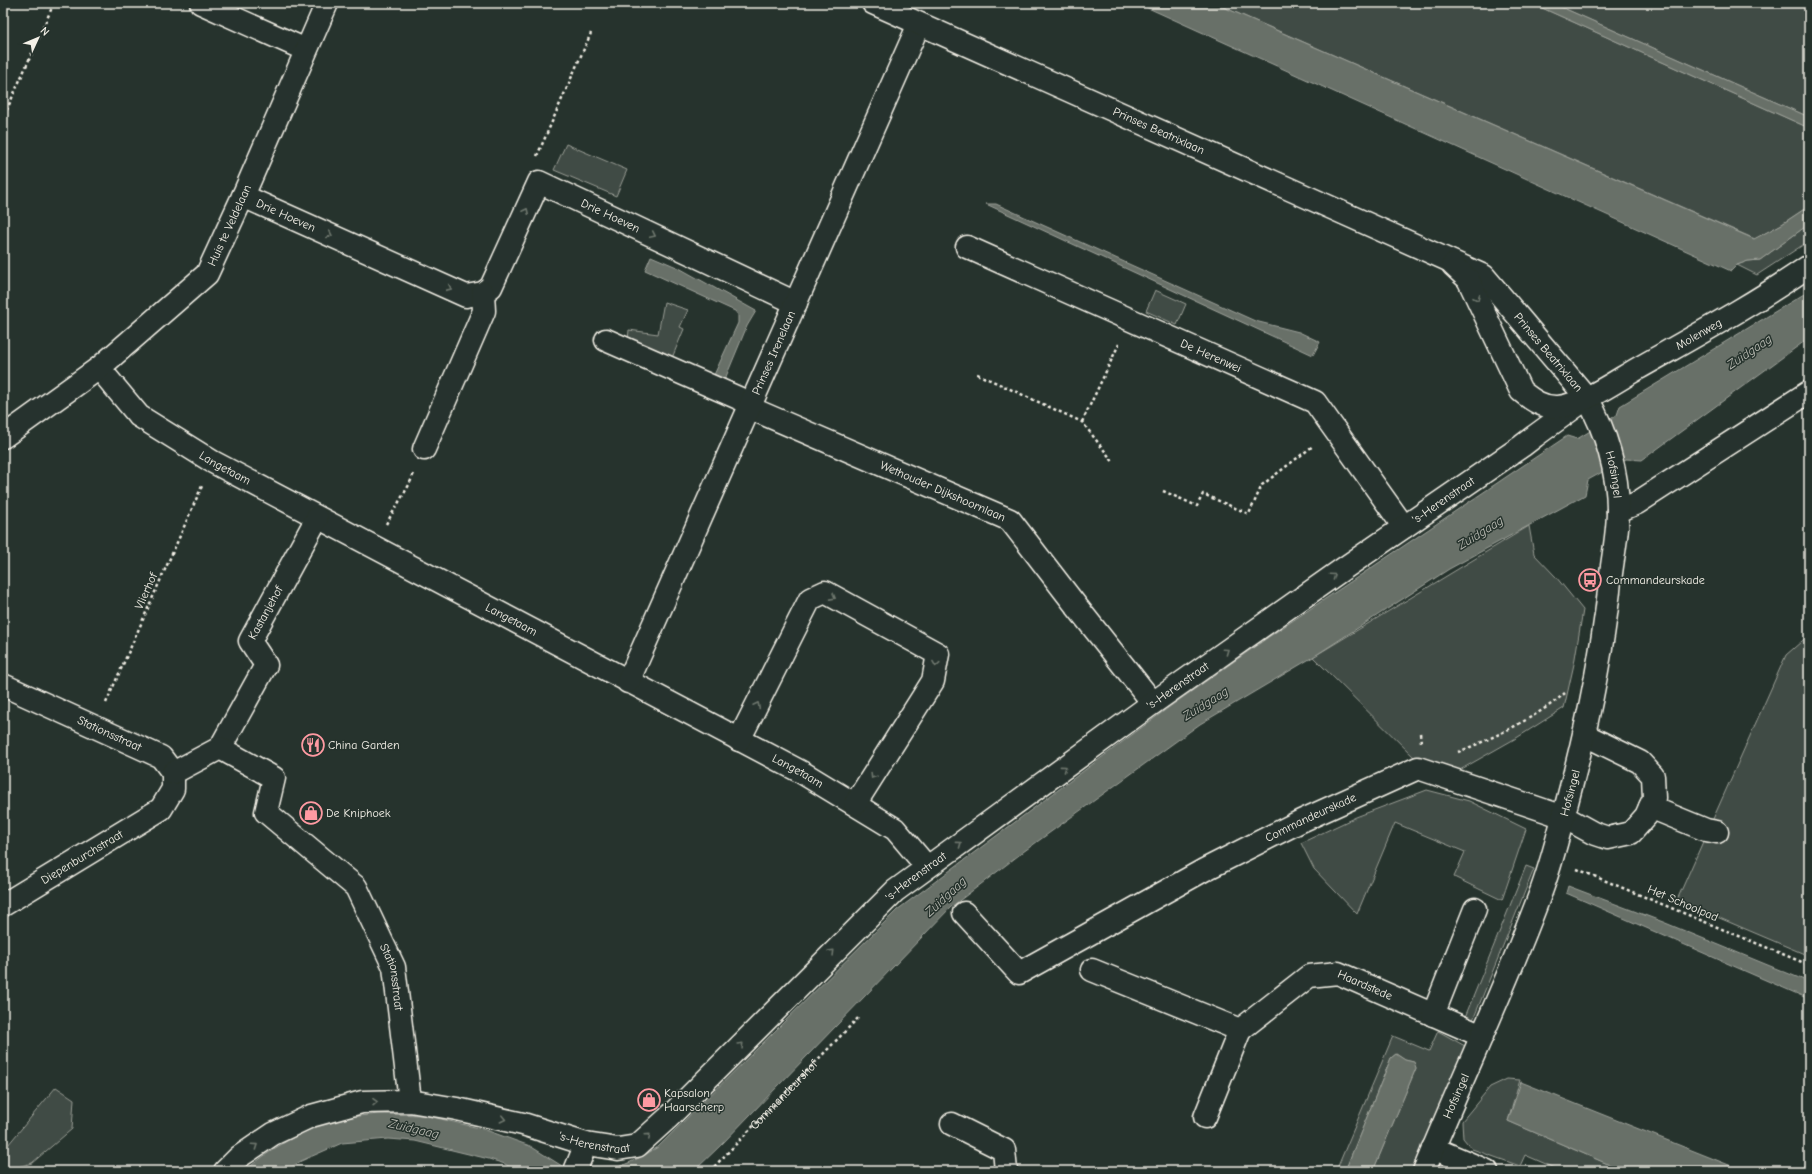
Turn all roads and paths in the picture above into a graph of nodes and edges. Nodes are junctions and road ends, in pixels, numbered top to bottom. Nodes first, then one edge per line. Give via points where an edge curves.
1 (54, 3) edge
2 (201, 3) edge
3 (327, 3) edge
4 (873, 3) edge
5 (919, 24) junction
6 (591, 32) dead end
7 (306, 50) junction
8 (3, 112) edge
9 (539, 182) junction
10 (244, 196) junction
11 (967, 247) dead end
12 (1445, 257) junction
13 (1809, 266) edge
14 (484, 293) junction
15 (796, 302) junction
16 (1130, 320) junction
17 (606, 340) dead end
18 (99, 368) junction
19 (977, 374) dead end
20 (1809, 392) edge
21 (751, 406) junction
22 (1592, 406) junction
23 (1082, 422) junction
24 (1335, 431) junction
25 (3, 437) edge
26 (424, 449) joint
27 (213, 462) junction
28 (1114, 463) dead end
29 (1163, 491) dead end
30 (1618, 511) junction
31 (317, 518) junction
32 (1404, 527) junction
33 (373, 547) junction
34 (628, 682) junction
35 (3, 685) edge
36 (1569, 689) dead end
37 (1153, 703) junction
38 (95, 727) junction
39 (1585, 735) junction
40 (740, 740) junction
41 (220, 748) junction
42 (1418, 768) junction
43 (173, 773) junction
44 (855, 804) junction
45 (1650, 807) junction
46 (1564, 816) junction
47 (1717, 832) dead end
48 (1551, 858) junction
49 (927, 867) junction
50 (3, 905) edge
51 (1475, 909) dead end
52 (964, 913) dead end
53 (1809, 965) edge
54 (1092, 970) dead end
55 (1433, 1015) junction
56 (858, 1018) dead end
57 (1240, 1030) junction
58 (1482, 1036) junction
59 (410, 1101) junction
60 (1205, 1117) dead end
61 (952, 1124) dead end
62 (586, 1144) junction
63 (1433, 1148) junction
64 (576, 1170) edge
65 (225, 1171) edge
66 (710, 1171) edge
67 (1006, 1171) edge
68 (1424, 1171) edge
69 (1487, 1171) edge

1 - 8 path via 5,114
2 - 7 street
3 - 7 street, Huis te Veldelaan
4 - 5 street, Prinses Beatrixlaan
5 - 12 street, Prinses Beatrixlaan
5 - 15 street, Prinses Irenelaan
6 - 9 path via 535,162
7 - 10 street, Huis te Veldelaan
14 -> 9 street via 491,286
9 -> 15 street, Drie Hoeven
10 -> 14 street, Drie Hoeven via 466,296
10 - 18 street, Huis te Veldelaan via 207,274
11 - 16 street, De Herenwei
12 - 22 street, Prinses Beatrixlaan via 1484,276
12 -> 22 street, Prinses Beatrixlaan via 1468,279 1521,391 1533,401 1548,407
13 - 22 street, Molenweg via 1712,326
14 - 26 street via 484,311
15 - 21 street, Prinses Irenelaan
16 - 23 path
16 - 24 street, De Herenwei via 1315,402
17 - 21 street, Wethouder Dijkshoornlaan
18 - 25 street, Huis te Veldelaan
18 - 27 street, Langetaam via 139,416
19 - 23 path
20 - 30 street via 1637,503
21 - 34 street, Prinses Irenelaan
21 - 37 street, Wethouder Dijkshoornlaan via 1010,520
22 - 30 street, Hofsingel via 1615,479
22 - 32 street, 's-Herenstraat via 1522,446
23 - 28 path
24 - 29 path via 1262,485 1249,514 1204,494 1197,506
24 - 32 street, De Herenwei
26 - 33 path via 409,485
27 - 31 street, Langetaam
27 - 38 path, Vlierhof
30 - 39 street, Hofsingel via 1603,642
31 - 33 street, Langetaam
31 - 41 street, Kastanjehof via 250,641 266,665
37 -> 32 street, 's-Herenstraat
33 - 34 street, Langetaam
34 - 40 street, Langetaam
35 - 38 street, Stationsstraat
36 - 42 path via 1544,708 1501,732
49 -> 37 street, 's-Herenstraat
38 - 43 street, Stationsstraat via 161,757
39 - 45 street via 1640,762 1653,776 1654,798
39 - 46 street, Hofsingel
40 - 44 street, Langetaam via 804,773
40 -> 44 street via 810,599 825,592 938,654 934,681
41 - 43 street
41 - 59 street, Stationsstraat via 274,778 266,812 356,887 394,967
42 - 46 street
42 - 52 street, Commandeurskade via 1301,821 1204,870 1019,973
43 - 50 street, Diepenburchstraat via 173,789 161,809
44 - 49 street, Langetaam via 895,829
45 - 46 street via 1631,834 1608,838 1593,833
45 - 47 street
46 - 48 street, Hofsingel
48 - 53 path, Het Schoolpad
48 - 58 street, Hofsingel via 1542,888
62 -> 49 street, 's-Herenstraat via 618,1149 637,1146 670,1117 895,891
51 - 55 street
54 - 57 street
55 - 57 street, Haardstede via 1338,973 1310,976
55 - 58 street, Haardstede
56 - 66 path, Commandeurshof
57 - 60 street
58 - 63 street, Hofsingel
59 -> 62 street, 's-Herenstraat via 523,1124
65 -> 59 street, 's-Herenstraat via 239,1157 273,1134 311,1116 362,1102
61 - 67 street via 1004,1150
62 - 64 street
63 - 68 street, Hofsingel
63 - 69 street

